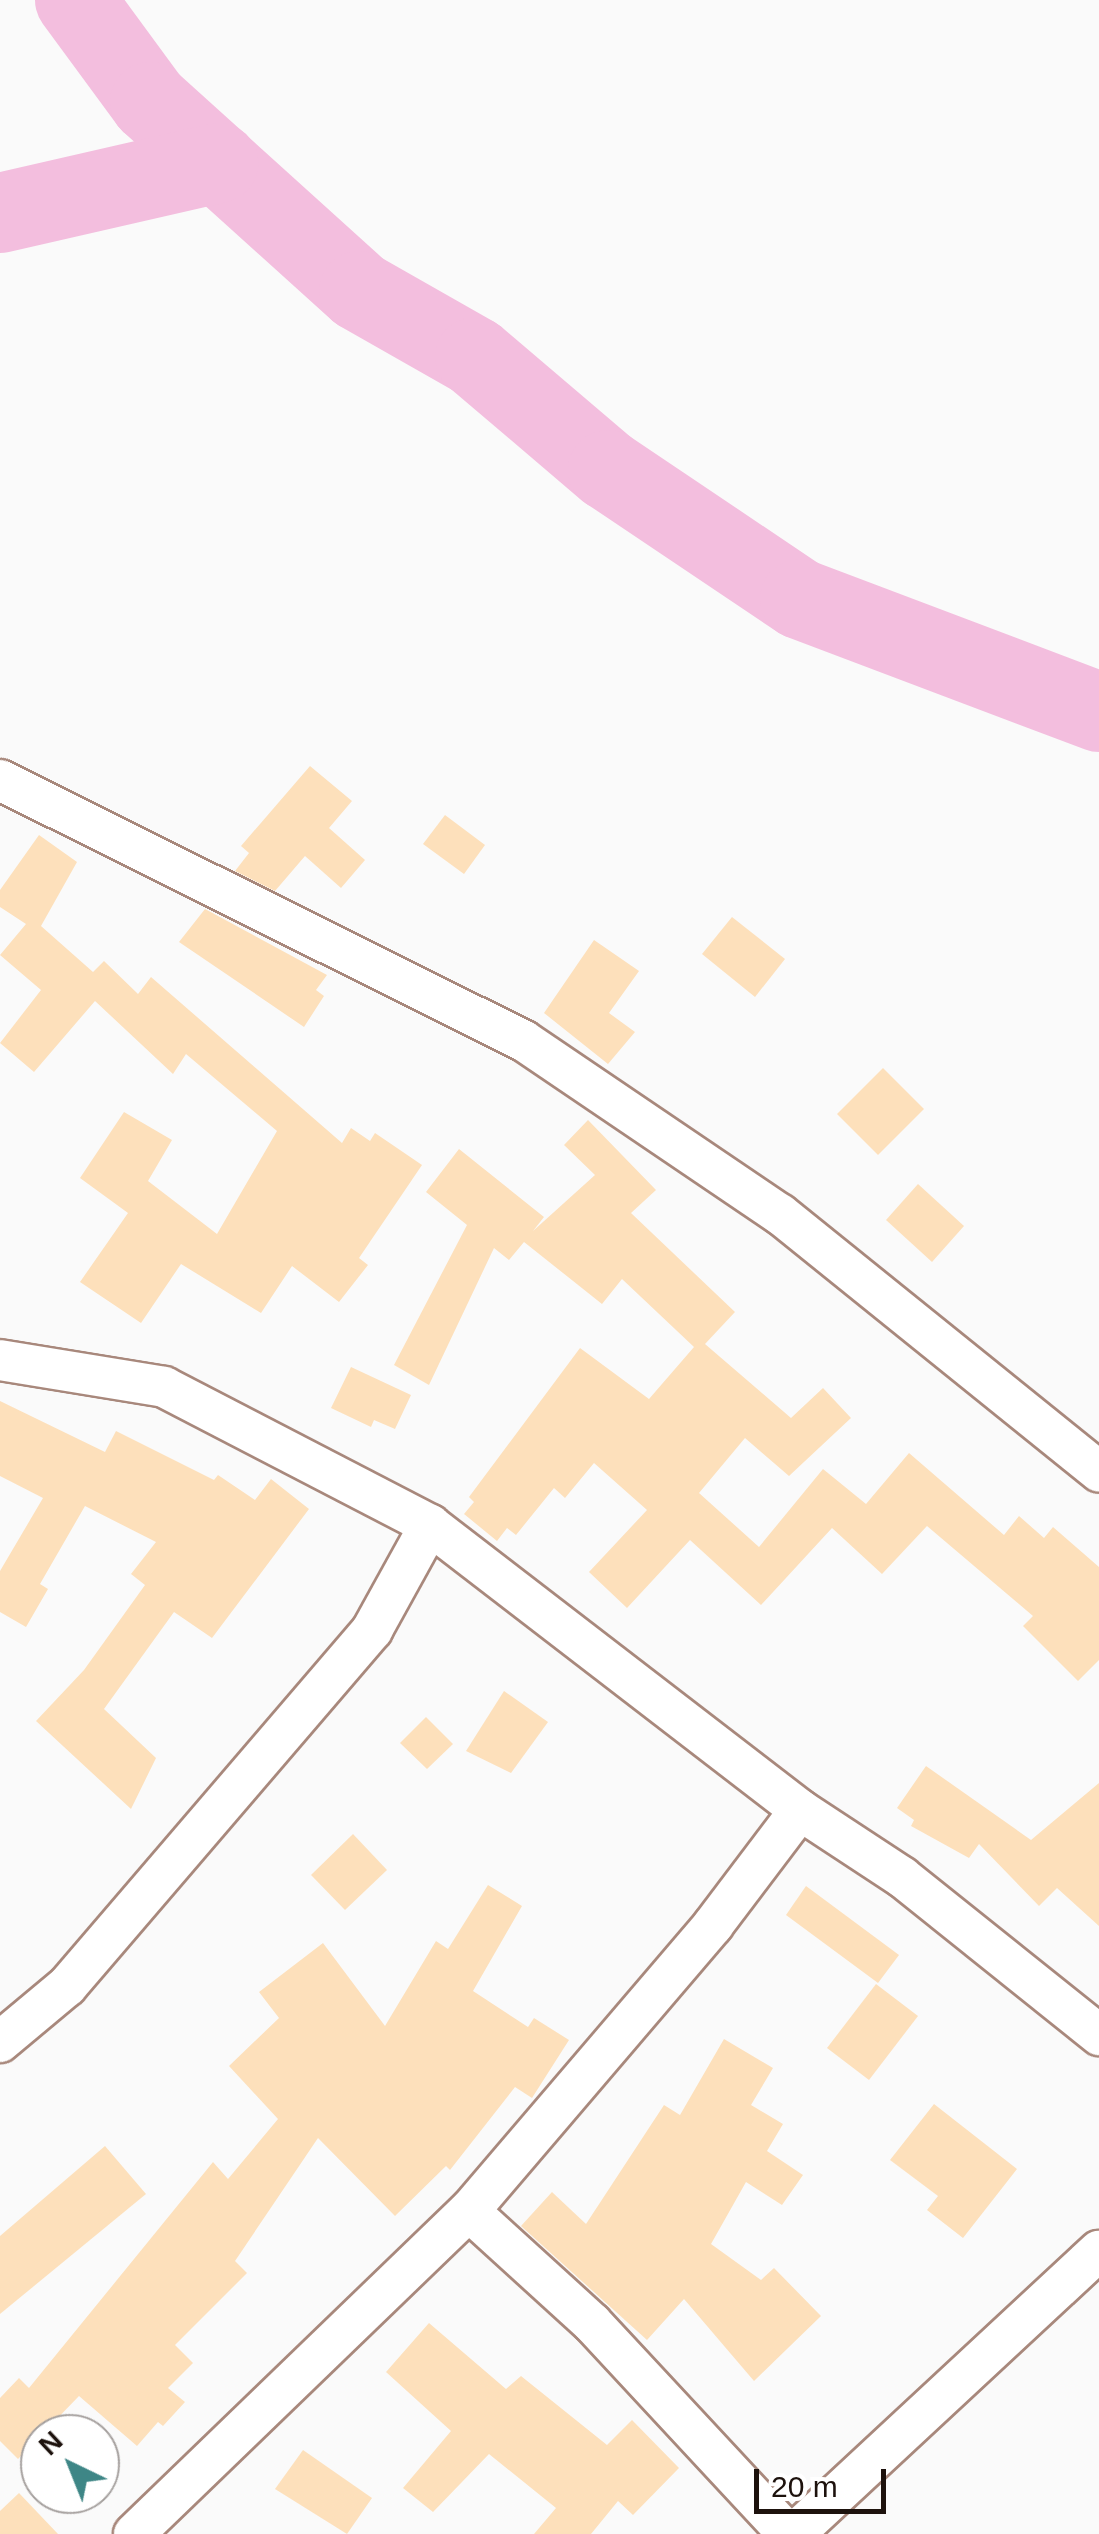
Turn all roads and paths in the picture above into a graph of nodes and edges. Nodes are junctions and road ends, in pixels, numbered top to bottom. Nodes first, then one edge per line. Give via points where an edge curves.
1 (0, 780) edge
2 (0, 1360) edge
3 (1099, 1471) edge
4 (430, 1524) junction
5 (800, 1810) junction
6 (1099, 2035) edge
7 (0, 2042) edge
8 (469, 2211) junction
9 (1099, 2250) edge
10 (134, 2534) edge
11 (791, 2534) edge

1 - 3 street via 524,1041 780,1214
2 - 4 street via 164,1386
4 - 5 street
4 - 7 street via 372,1630 67,1986
5 - 6 street via 902,1877
5 - 8 street via 714,1924
8 - 10 street
8 - 11 street via 592,2323
9 - 11 street

